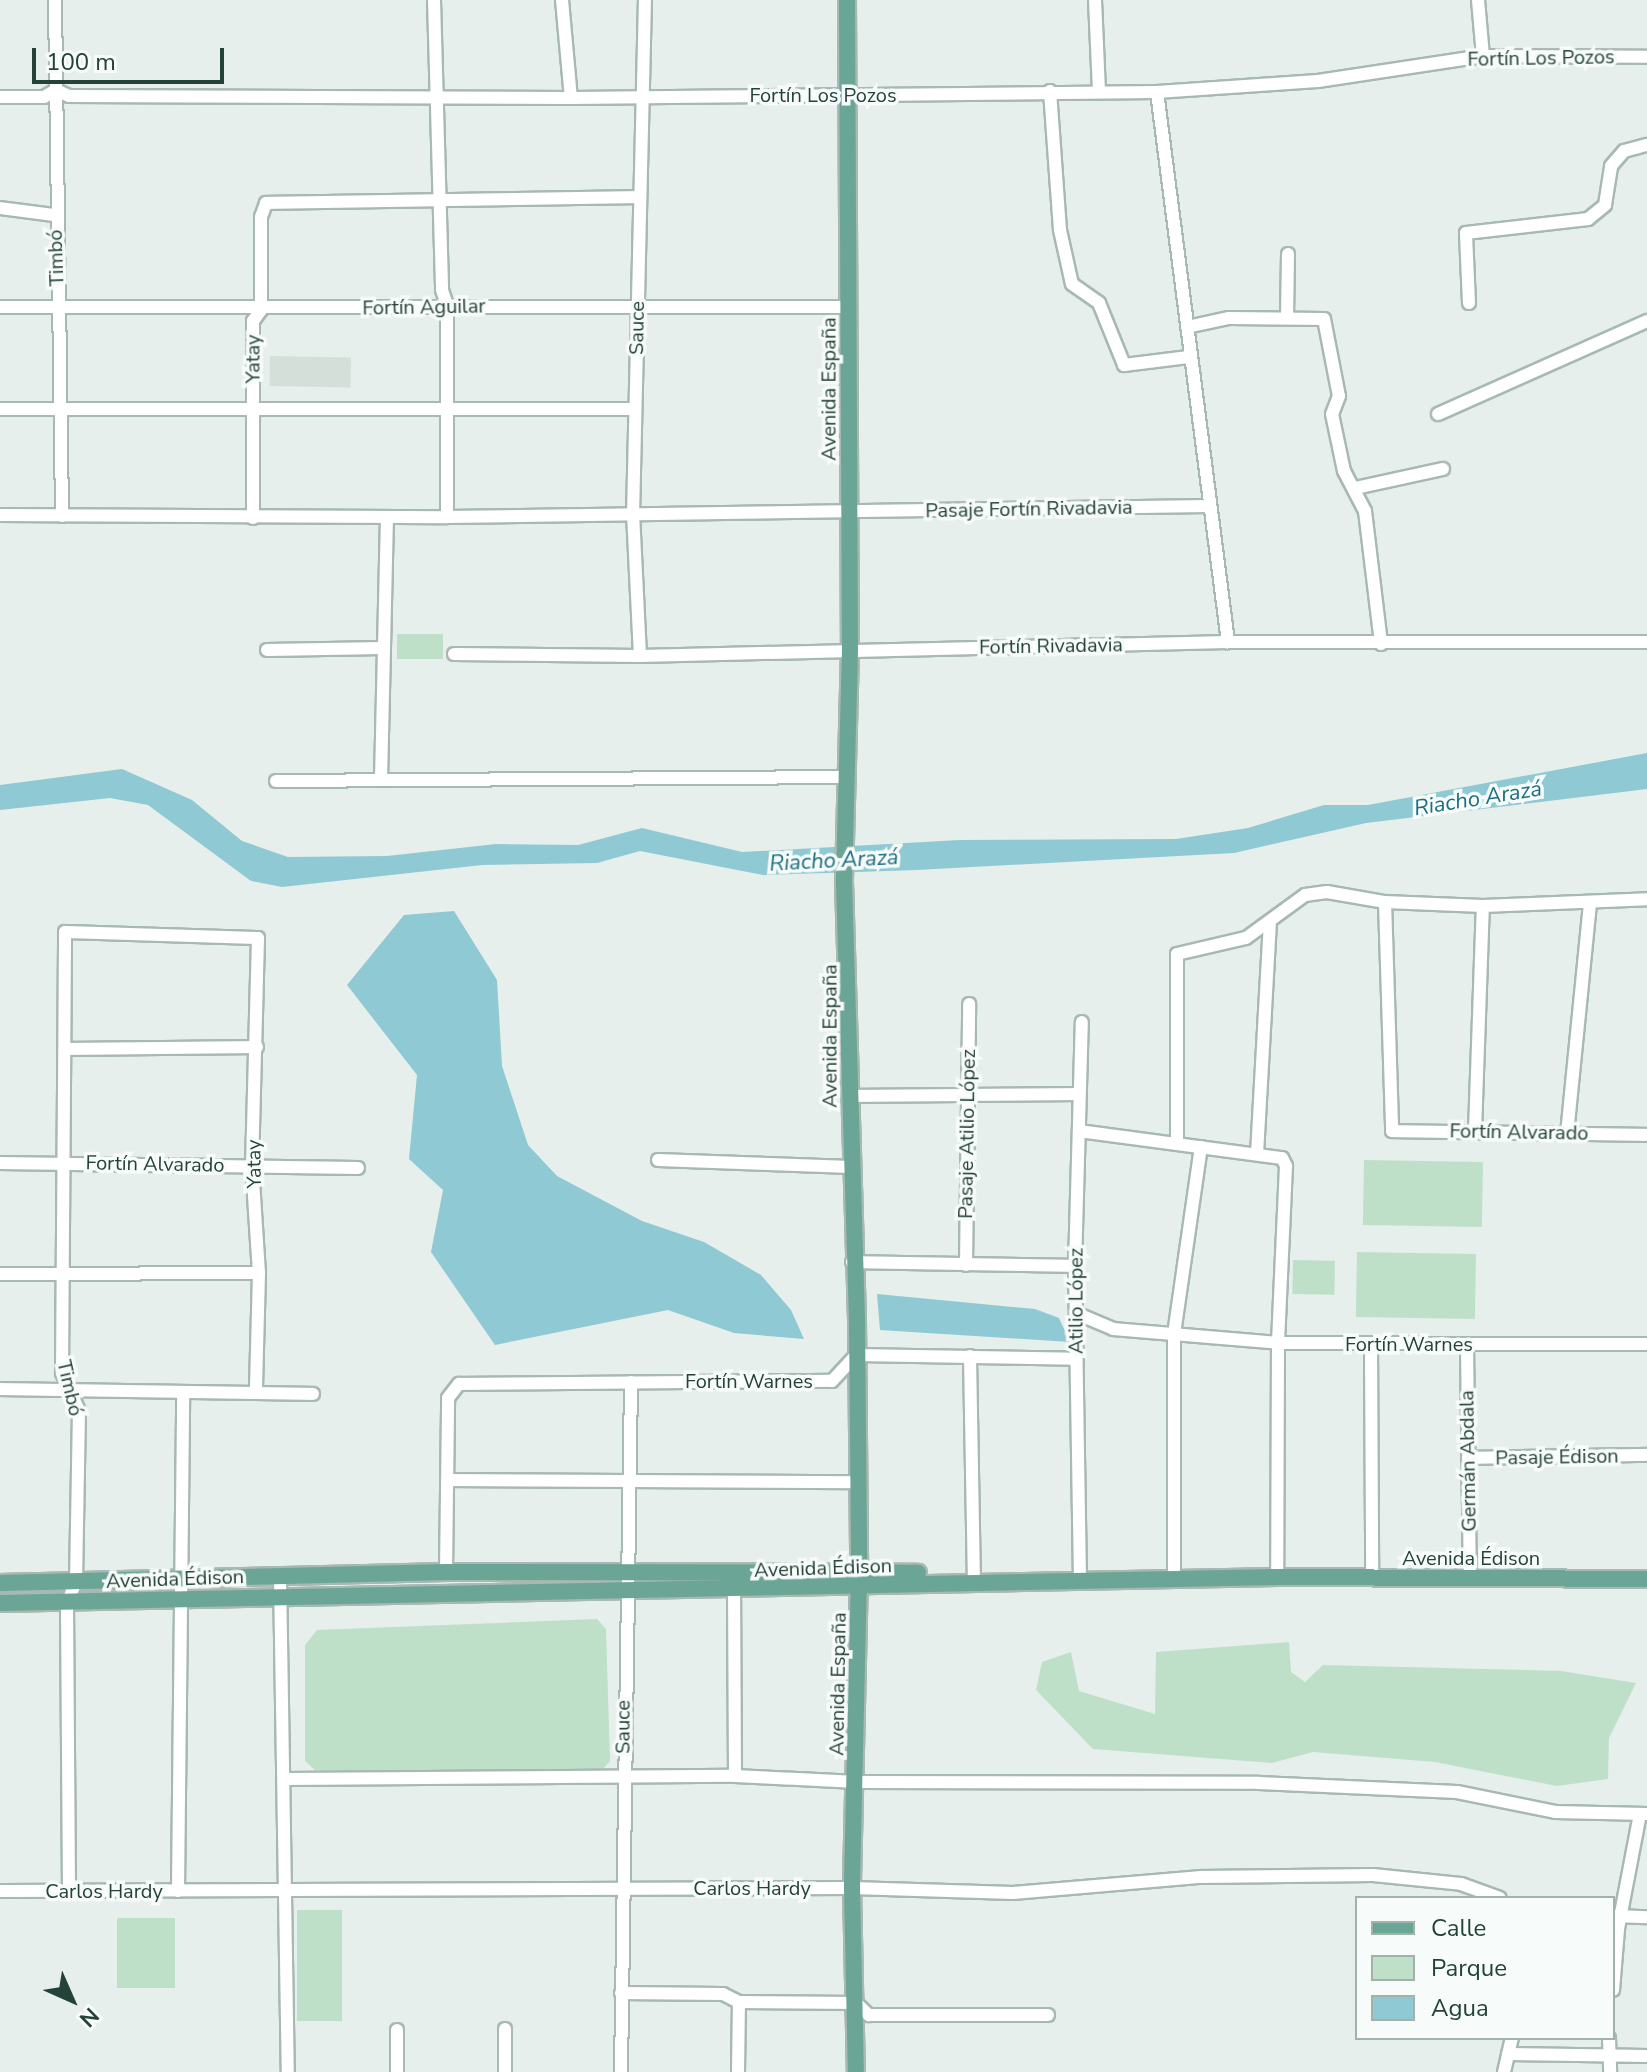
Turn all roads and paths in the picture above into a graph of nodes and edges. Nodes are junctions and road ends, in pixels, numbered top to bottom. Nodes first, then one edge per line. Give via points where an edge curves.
1 (55, 0) edge
2 (434, 0) edge
3 (562, 0) edge
4 (645, 0) edge
5 (847, 0) edge
6 (1095, 0) edge
7 (1478, 0) edge
8 (1483, 56) junction
9 (1647, 57) edge
10 (56, 90) junction
11 (1099, 90) junction
12 (1050, 91) junction
13 (1157, 92) junction
14 (438, 94) junction
15 (640, 95) junction
16 (847, 95) junction
17 (0, 97) edge
18 (571, 98) junction
19 (1647, 145) edge
20 (442, 197) junction
21 (637, 197) junction
22 (0, 208) edge
23 (54, 215) junction
24 (1288, 254) dead end
25 (1469, 303) dead end
26 (447, 305) junction
27 (638, 305) junction
28 (0, 307) edge
29 (57, 307) junction
30 (848, 307) junction
31 (261, 310) junction
32 (1287, 318) junction
33 (1647, 321) edge
34 (1187, 327) junction
35 (1189, 357) junction
36 (61, 408) junction
37 (253, 408) junction
38 (0, 409) edge
39 (446, 409) junction
40 (635, 409) junction
41 (1438, 414) dead end
42 (1443, 469) dead end
43 (1355, 488) junction
44 (1209, 506) junction
45 (849, 511) junction
46 (0, 515) edge
47 (633, 515) junction
48 (62, 516) junction
49 (447, 517) junction
50 (253, 518) junction
51 (387, 518) junction
52 (1228, 642) junction
53 (1647, 642) edge
54 (1381, 644) junction
55 (384, 648) junction
56 (267, 650) dead end
57 (850, 650) junction
58 (454, 654) dead end
59 (640, 656) junction
60 (844, 777) junction
61 (381, 780) junction
62 (276, 781) dead end
63 (1647, 899) edge
64 (1385, 902) junction
65 (1590, 904) junction
66 (1483, 906) junction
67 (1270, 925) junction
68 (65, 932) joint
69 (969, 1004) dead end
70 (1082, 1022) dead end
71 (257, 1047) junction
72 (68, 1049) junction
73 (1077, 1094) junction
74 (967, 1095) junction
75 (850, 1096) junction
76 (1079, 1131) junction
77 (1475, 1131) junction
78 (1567, 1134) junction
79 (1647, 1135) edge
80 (1177, 1144) junction
81 (1201, 1147) junction
82 (1257, 1154) junction
83 (658, 1160) dead end
84 (0, 1163) edge
85 (66, 1163) junction
86 (252, 1165) junction
87 (851, 1167) junction
88 (358, 1168) dead end
89 (852, 1262) junction
90 (966, 1265) junction
91 (1075, 1266) junction
92 (259, 1273) junction
93 (0, 1274) edge
94 (60, 1274) junction
95 (1078, 1314) junction
96 (1174, 1334) junction
97 (1278, 1343) junction
98 (1647, 1344) edge
99 (1371, 1345) junction
100 (1467, 1345) junction
101 (856, 1355) junction
102 (970, 1356) junction
103 (1076, 1359) junction
104 (631, 1382) junction
105 (0, 1389) edge
106 (68, 1389) junction
107 (256, 1390) junction
108 (183, 1394) junction
109 (313, 1394) dead end
110 (1647, 1455) edge
111 (1468, 1458) junction
112 (629, 1479) junction
113 (447, 1480) junction
114 (855, 1482) junction
115 (1372, 1569) junction
116 (1174, 1570) junction
117 (1647, 1571) edge
118 (446, 1572) junction
119 (625, 1573) junction
120 (1470, 1573) junction
121 (735, 1574) junction
122 (1277, 1574) junction
123 (280, 1576) junction
124 (973, 1577) junction
125 (1079, 1578) junction
126 (1647, 1579) edge
127 (182, 1580) junction
128 (859, 1580) junction
129 (76, 1582) junction
130 (0, 1583) edge
131 (734, 1592) junction
132 (279, 1594) junction
133 (624, 1594) junction
134 (182, 1599) junction
135 (0, 1603) edge
136 (67, 1603) junction
137 (735, 1776) junction
138 (623, 1777) junction
139 (285, 1779) junction
140 (857, 1782) junction
141 (1644, 1814) edge
142 (852, 1888) junction
143 (622, 1889) junction
144 (285, 1890) junction
145 (0, 1891) edge
146 (69, 1891) junction
147 (178, 1891) junction
148 (1494, 1896) edge
149 (1617, 1916) edge
150 (1647, 1917) edge
151 (1615, 1953) edge
152 (621, 1993) junction
153 (739, 2002) junction
154 (856, 2003) junction
155 (1048, 2015) dead end
156 (505, 2029) dead end
157 (397, 2030) dead end
158 (1512, 2040) edge
159 (1609, 2040) edge
160 (1508, 2054) junction
161 (1611, 2055) junction
162 (1647, 2056) edge
163 (288, 2072) edge
164 (397, 2072) edge
165 (505, 2072) edge
166 (621, 2072) edge
167 (738, 2072) edge
168 (856, 2072) edge
169 (1504, 2072) edge
170 (1610, 2072) edge

1 - 10 street, Timbó
2 - 14 street
3 - 18 street
4 - 15 street, Sauce via 646,79
5 - 16 main road, Avenida España
6 - 11 street
7 - 8 street
8 - 9 street, Fortín Los Pozos
8 - 13 street, Fortín Los Pozos via 1318,81
10 - 14 street, Fortín Los Pozos via 69,96
10 - 17 street, Fortín Los Pozos via 44,97
10 - 23 street, Timbó
11 - 12 street, Fortín Los Pozos
11 - 13 street, Fortín Los Pozos
12 - 16 street, Fortín Los Pozos
12 - 35 street via 1060,230 1072,284 1099,303 1124,365
13 - 34 street
14 - 18 street, Fortín Los Pozos
14 - 20 street
15 - 16 street, Fortín Los Pozos
15 - 18 street, Fortín Los Pozos
15 - 21 street, Sauce
16 - 30 main road, Avenida España
19 - 25 street via 1624,151 1611,166 1605,205 1588,219 1466,233
20 - 21 street
20 - 26 street via 442,290
20 - 31 street, Yatay via 266,203 261,217
21 - 27 street, Sauce
22 - 23 street
23 - 29 street, Timbó
24 - 32 street
26 - 27 street, Fortín Aguilar
26 - 31 street, Fortín Aguilar
26 - 39 street
27 - 30 street, Fortín Aguilar
27 - 40 street, Sauce
28 - 29 street, Fortín Aguilar
29 - 31 street, Fortín Aguilar
29 - 36 street, Timbó
30 - 45 main road, Avenida España
31 - 37 street, Yatay via 253,321
32 - 34 street via 1229,318
32 - 43 street via 1324,319 1339,396 1332,414 1344,471
33 - 41 street
34 - 35 street
35 - 44 street
36 - 37 street
36 - 38 street
36 - 48 street, Timbó
37 - 39 street
37 - 50 street, Yatay
39 - 40 street
39 - 49 street
40 - 47 street, Sauce
42 - 43 street
43 - 54 street via 1365,511
44 - 45 street, Pasaje Fortín Rivadavia
44 - 52 street via 1223,576
45 - 47 street, Pasaje Fortín Rivadavia
45 - 57 main road, Avenida España
46 - 48 street, Pasaje Fortín Rivadavia
47 - 49 street, Pasaje Fortín Rivadavia
47 - 59 street, Sauce
48 - 50 street, Pasaje Fortín Rivadavia
49 - 51 street, Pasaje Fortín Rivadavia
50 - 51 street, Pasaje Fortín Rivadavia
51 - 55 street
52 - 54 street, Fortín Rivadavia
52 - 57 street, Fortín Rivadavia
53 - 54 street, Fortín Rivadavia
55 - 56 street
55 - 61 street
57 - 59 street, Fortín Rivadavia
57 - 60 main road, Avenida España
58 - 59 street, Fortín Rivadavia
60 - 61 street
60 - 75 main road, Avenida España
61 - 62 street
63 - 65 street
64 - 66 street
64 - 67 street via 1327,892 1305,895
64 - 77 street, Fortín Alvarado via 1392,1131
65 - 66 street
65 - 78 street
66 - 77 street
67 - 80 street via 1246,938 1177,954
67 - 82 street
68 - 71 street, Yatay via 258,938
68 - 72 street, Timbó
69 - 74 street, Pasaje Atilio López
70 - 73 street, Atilio López
71 - 72 street
71 - 86 street, Yatay
72 - 85 street, Timbó
73 - 74 street
73 - 76 street, Atilio López
74 - 75 street
74 - 90 street, Pasaje Atilio López
75 - 87 main road, Avenida España
76 - 80 street
76 - 91 street, Atilio López
77 - 78 street, Fortín Alvarado
78 - 79 street, Fortín Alvarado
80 - 81 street
81 - 82 street
81 - 96 street
82 - 97 street via 1282,1158 1286,1166
83 - 87 street
84 - 85 street, Fortín Alvarado
85 - 86 street, Fortín Alvarado
85 - 94 street, Timbó
86 - 88 street, Fortín Alvarado
86 - 92 street, Yatay
87 - 89 main road, Avenida España
89 - 90 street
89 - 101 main road, Avenida España
90 - 91 street
91 - 95 street, Atilio López
92 - 94 street
92 - 107 street, Yatay
93 - 94 street
94 - 106 street, Timbó via 62,1373
95 - 96 street, Fortín Warnes via 1113,1329
95 - 103 street, Atilio López
96 - 97 street, Fortín Warnes
96 - 116 street
97 - 99 street, Fortín Warnes
97 - 122 street
98 - 100 street, Fortín Warnes
99 - 100 street, Fortín Warnes
99 - 115 street
100 - 111 street, Germán Abdala
101 - 102 street
101 - 104 street, Fortín Warnes via 832,1381
101 - 114 main road, Avenida España
102 - 103 street
102 - 124 street
103 - 125 street, Atilio López
104 - 112 street, Sauce
104 - 113 street, Fortín Warnes via 459,1384 448,1398
105 - 106 street
106 - 108 street
106 - 129 street, Timbó via 79,1411
107 - 108 street
107 - 109 street
108 - 127 street
110 - 111 street, Pasaje Édison
111 - 120 street, Germán Abdala
112 - 113 street
112 - 114 street
112 - 119 street, Sauce
113 - 118 street
114 - 128 main road, Avenida España
115 - 120 main road, Avenida Édison
115 - 122 main road, Avenida Édison
116 - 122 main road, Avenida Édison
116 - 125 main road, Avenida Édison
117 - 120 main road, Avenida Édison
118 - 119 main road, Avenida Édison
118 - 123 main road, Avenida Édison
119 - 121 main road, Avenida Édison
119 - 133 street, Sauce
120 - 122 main road, Avenida Édison
120 - 126 main road, Avenida Édison
121 - 128 main road, Avenida Édison
121 - 131 street
122 - 125 main road, Avenida Édison
123 - 127 main road, Avenida Édison
123 - 132 street
124 - 125 main road, Avenida Édison
124 - 128 main road, Avenida Édison
127 - 129 main road, Avenida Édison
127 - 134 street
128 - 131 main road, Avenida Édison
128 - 140 main road, Avenida España
129 - 130 main road, Avenida Édison
129 - 136 street, Timbó
131 - 133 main road, Avenida Édison
131 - 137 street
132 - 133 main road, Avenida Édison
132 - 134 main road, Avenida Édison
132 - 139 street
133 - 138 street, Sauce
134 - 136 main road, Avenida Édison
134 - 147 street
135 - 136 main road, Avenida Édison
136 - 146 street, Timbó
137 - 138 street
137 - 140 street
138 - 139 street
138 - 143 street, Sauce
139 - 144 street
140 - 141 street via 1259,1783 1457,1792 1555,1812
140 - 142 main road, Avenida España
141 - 149 street
142 - 143 street, Carlos Hardy
142 - 148 street, Carlos Hardy via 1013,1893 1201,1877 1373,1875 1461,1884
142 - 154 main road, Avenida España
143 - 144 street, Carlos Hardy
143 - 152 street, Sauce
144 - 147 street, Carlos Hardy
144 - 163 street
145 - 146 street, Carlos Hardy
146 - 147 street, Carlos Hardy
149 - 150 street
149 - 151 street
152 - 153 street via 723,1994
152 - 166 street, Sauce
153 - 154 street
153 - 167 street
154 - 155 street via 869,2015
154 - 168 main road, Avenida España
156 - 165 street
157 - 164 street
158 - 160 street
159 - 161 street
160 - 161 street
160 - 169 street
161 - 162 street
161 - 170 street

